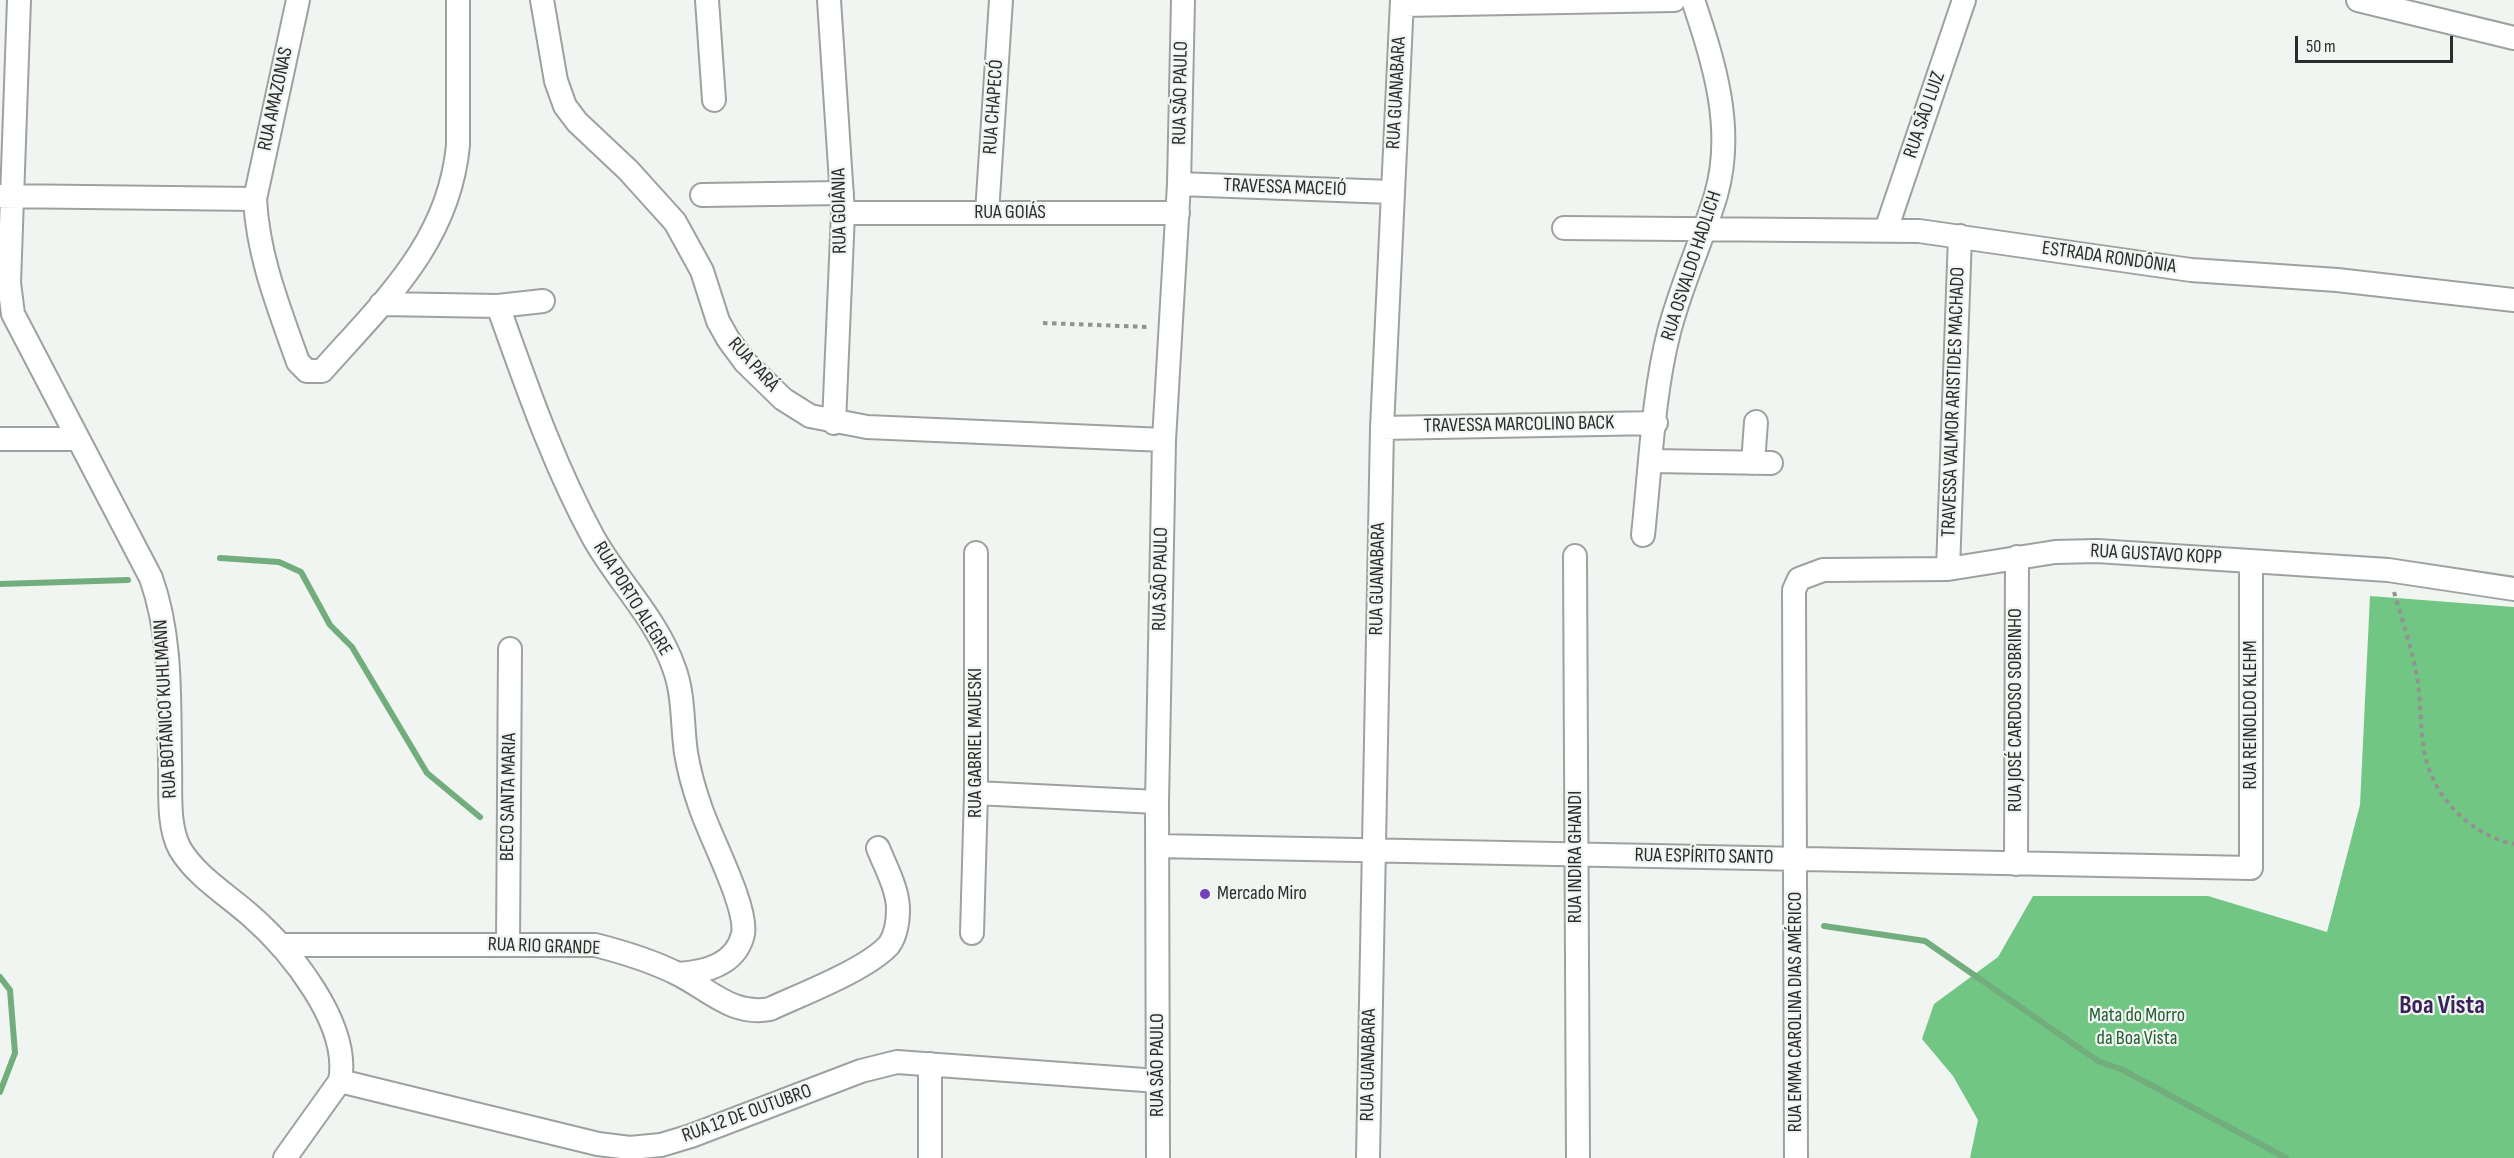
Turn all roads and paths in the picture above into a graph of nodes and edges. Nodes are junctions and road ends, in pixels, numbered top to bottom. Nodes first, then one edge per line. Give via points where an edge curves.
1 (19, 0) edge
2 (298, 0) edge
3 (458, 0) edge
4 (542, 0) edge
5 (707, 0) edge
6 (829, 0) edge
7 (1001, 0) edge
8 (1183, 0) edge
9 (1674, 0) edge
10 (1693, 0) edge
11 (1964, 0) edge
12 (2358, 0) edge
13 (1402, 2) edge
14 (2390, 4) edge
15 (2514, 38) edge
16 (714, 100) dead end
17 (1179, 184) junction
18 (1391, 192) junction
19 (702, 195) dead end
20 (6, 196) edge
21 (255, 199) junction
22 (842, 203) junction
23 (987, 213) junction
24 (1178, 213) junction
25 (1564, 228) dead end
26 (1704, 228) junction
27 (1886, 230) junction
28 (1960, 236) junction
29 (2514, 300) edge
30 (543, 301) dead end
31 (381, 304) junction
32 (498, 306) junction
33 (1043, 323) dead end
34 (1171, 327) junction
35 (1756, 422) dead end
36 (834, 423) junction
37 (1656, 423) junction
38 (1382, 428) junction
39 (0, 439) edge
40 (78, 439) junction
41 (1164, 440) junction
42 (1652, 461) junction
43 (1643, 535) dead end
44 (976, 553) dead end
45 (1575, 556) dead end
46 (2017, 557) junction
47 (2252, 561) junction
48 (1948, 569) junction
49 (2388, 570) junction
50 (2514, 575) edge
51 (2457, 578) junction
52 (1799, 579) joint
53 (2514, 589) edge
54 (510, 649) dead end
55 (976, 793) junction
56 (1157, 802) junction
57 (2514, 844) edge
58 (1157, 846) junction
59 (878, 848) dead end
60 (1372, 850) junction
61 (1576, 855) junction
62 (1795, 859) junction
63 (2016, 864) junction
64 (2251, 868) joint
65 (972, 933) dead end
66 (281, 945) junction
67 (508, 945) junction
68 (679, 974) junction
69 (930, 1064) junction
70 (340, 1081) junction
71 (1158, 1081) junction
72 (285, 1158) edge
73 (930, 1158) edge
74 (1158, 1158) edge
75 (1368, 1158) edge
76 (1578, 1158) edge
77 (1796, 1158) edge

1 - 20 street, RUA BOTÂNICO KUHLMANN
2 - 21 street, RUA AMAZONAS
3 - 31 street, RUA AMAZONAS via 458,145 451,189 443,215 427,244
4 - 36 street, RUA PARÁ via 556,81 571,114 675,222 702,271 718,321 745,362 783,399 810,416
5 - 16 street
6 - 22 street, RUA GOIÂNIA
7 - 23 street, RUA CHAPECÓ
8 - 17 street, RUA SÃO PAULO
9 - 13 street
10 - 26 street, RUA OSVALDO HADLICH via 1712,56 1723,116 1721,173
11 - 27 street, RUA SÃO LUIZ
12 - 14 street
13 - 18 street, RUA GUANABARA
14 - 15 street
17 - 18 street, TRAVESSA MACEIÓ
17 - 24 street, RUA SÃO PAULO
18 - 38 street, RUA GUANABARA
19 - 22 street, RUA GOIÁS
20 - 21 street
20 - 40 street, RUA BOTÂNICO KUHLMANN via 13,314
21 - 31 street, RUA AMAZONAS via 263,262 298,362 307,371 322,371
22 - 23 street, RUA GOIÁS
22 - 36 street, RUA GOIÂNIA
23 - 24 street, RUA GOIÁS
24 - 34 street, RUA SÃO PAULO
25 - 26 street, ESTRADA RONDÔNIA
26 - 27 street, ESTRADA RONDÔNIA
26 - 37 street, RUA OSVALDO HADLICH via 1669,331
27 - 28 street, ESTRADA RONDÔNIA
28 - 29 street, ESTRADA RONDÔNIA via 2191,270 2337,280
28 - 48 street, TRAVESSA VALMOR ARISTIDES MACHADO
30 - 32 street
31 - 32 street
32 - 68 street, RUA PORTO ALEGRE via 576,506 614,570 654,626 675,670 693,783 735,896 743,931 740,945 718,966
33 - 34 path
34 - 41 street, RUA SÃO PAULO
35 - 42 street via 1762,463
36 - 41 street, RUA PARÁ via 911,430
37 - 38 street, TRAVESSA MARCOLINO BACK
37 - 42 street, RUA OSVALDO HADLICH
38 - 60 street, RUA GUANABARA
39 - 40 street
40 - 66 street, RUA BOTÂNICO KUHLMANN via 159,600 168,662 172,816 179,847 202,875
41 - 56 street, RUA SÃO PAULO
42 - 43 street, RUA OSVALDO HADLICH
44 - 55 street, RUA GABRIEL MAUESKI
45 - 61 street, RUA INDIRA GHANDI
46 - 47 street, RUA GUSTAVO KOPP via 2097,551
46 - 48 street, RUA GUSTAVO KOPP
46 - 63 street, RUA JOSÉ CARDOSO SOBRINHO
47 - 49 street, RUA GUSTAVO KOPP
47 - 64 street, RUA REINOLDO KLEHM
48 - 52 street, RUA GUSTAVO KOPP via 1823,570
49 - 51 street, RUA GUSTAVO KOPP
49 - 57 path via 2417,675 2427,762 2435,785 2462,818 2480,831
50 - 51 street
51 - 53 street, RUA GUSTAVO KOPP
52 - 62 street, RUA EMMA CAROLINA DIAS AMÉRICO via 1794,590
54 - 67 street, BECO SANTA MARIA
55 - 56 street
55 - 65 street, RUA GABRIEL MAUESKI
56 - 58 street, RUA SÃO PAULO
58 - 60 street, RUA ESPÍRITO SANTO
58 - 71 street, RUA SÃO PAULO
59 - 68 street, RUA RIO GRANDE via 898,907 897,928 890,943 877,955 770,1009 755,1012 724,1002
60 - 61 street, RUA ESPÍRITO SANTO
60 - 75 street, RUA GUANABARA
61 - 62 street, RUA ESPÍRITO SANTO
61 - 76 street, RUA INDIRA GHANDI
62 - 63 street, RUA ESPÍRITO SANTO
62 - 77 street, RUA EMMA CAROLINA DIAS AMÉRICO
63 - 64 street, RUA ESPÍRITO SANTO
66 - 67 street, RUA RIO GRANDE
66 - 70 street, RUA BOTÂNICO KUHLMANN via 333,1026 343,1066
67 - 68 street, RUA RIO GRANDE via 595,945
69 - 70 street, RUA 12 DE OUTUBRO via 881,1064 691,1136 661,1145 630,1148 598,1144
69 - 71 street, RUA 12 DE OUTUBRO
69 - 73 street
70 - 72 street
71 - 74 street, RUA SÃO PAULO

